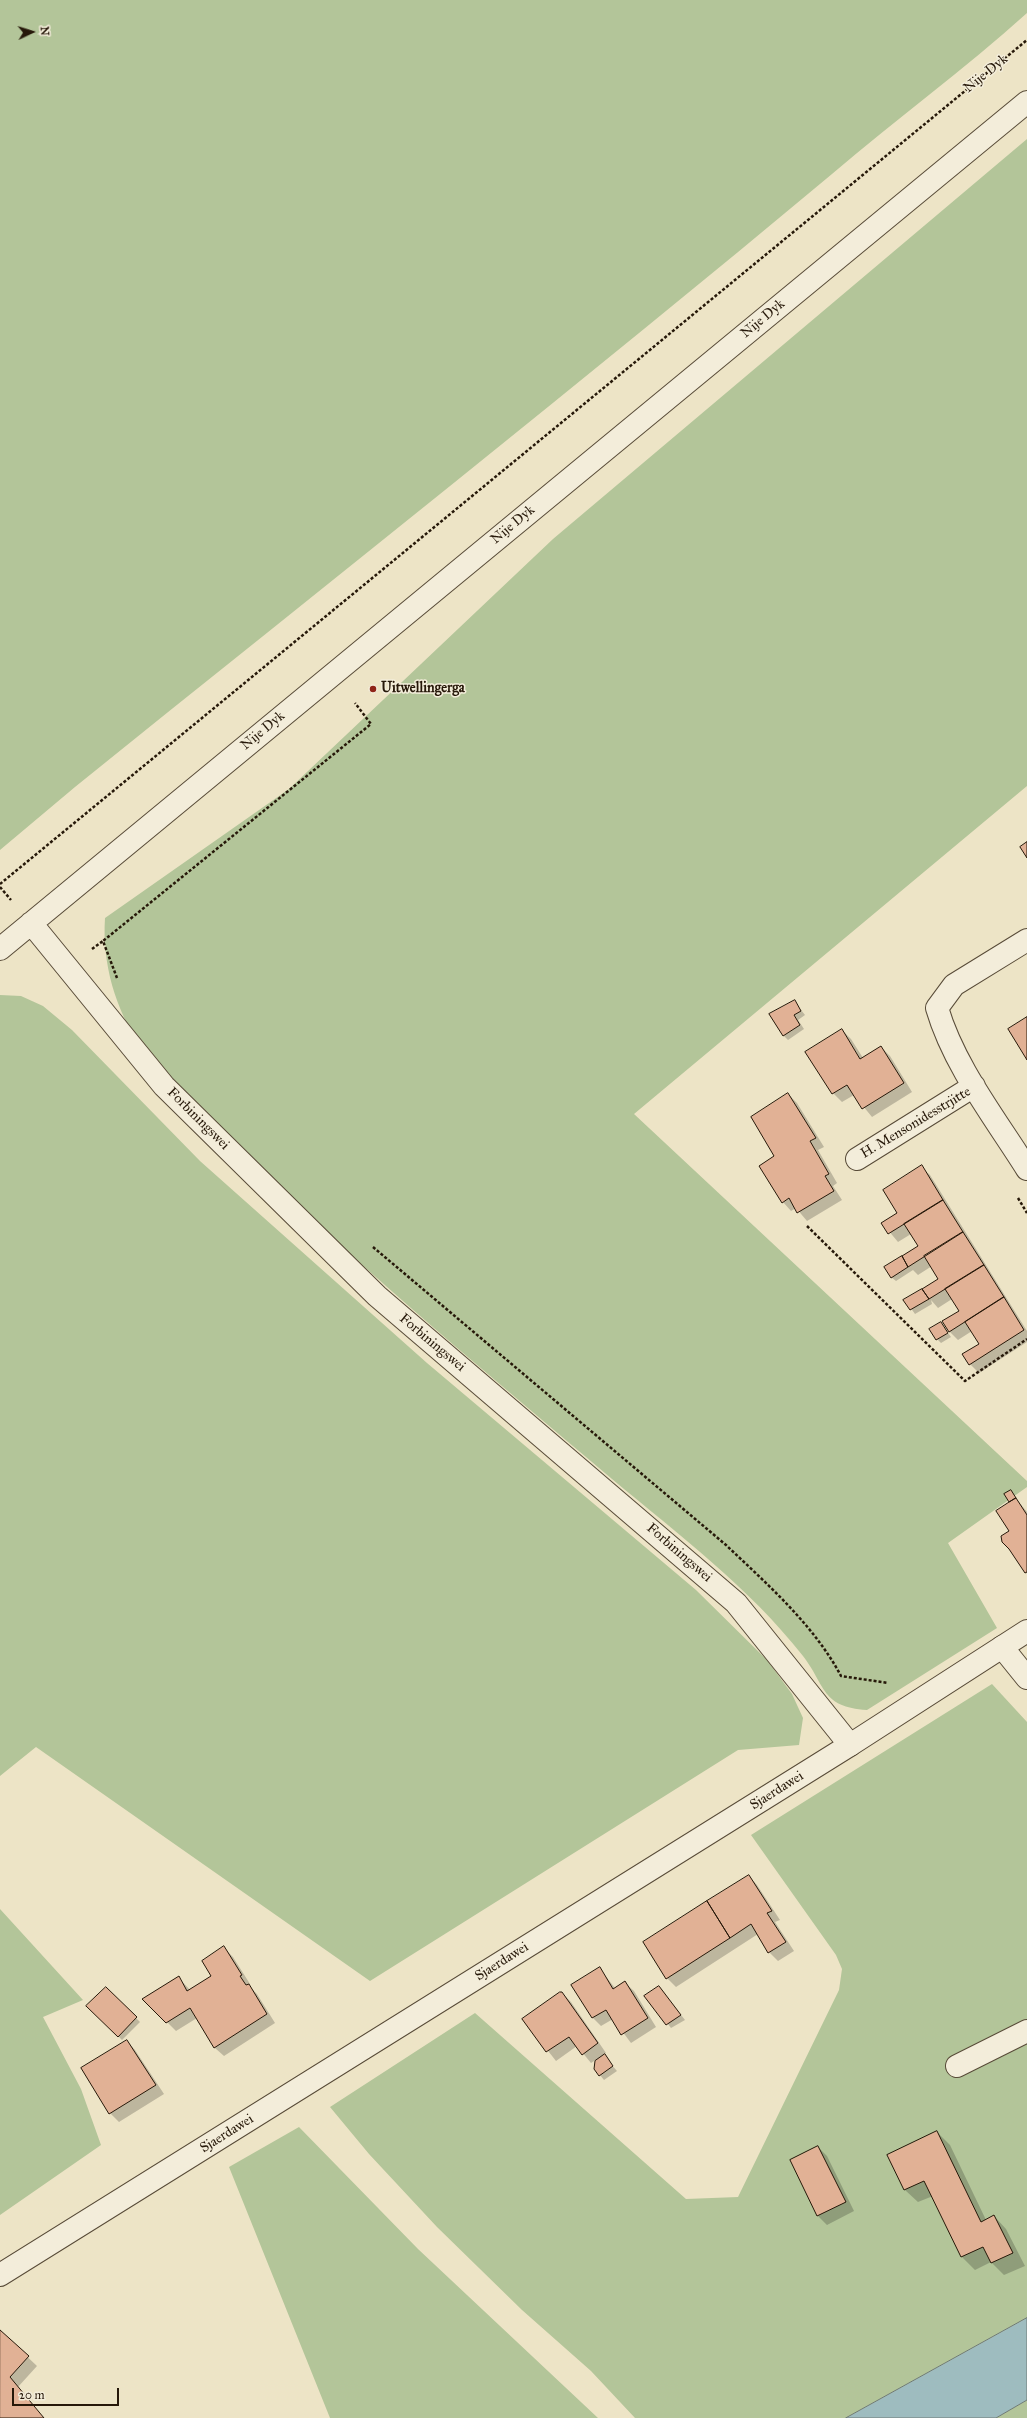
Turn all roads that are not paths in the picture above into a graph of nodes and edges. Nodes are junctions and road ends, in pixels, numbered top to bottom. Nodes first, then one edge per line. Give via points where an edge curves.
1 (1027, 102) edge
2 (31, 923) junction
3 (1027, 940) edge
4 (0, 949) edge
5 (974, 1086) junction
6 (856, 1160) dead end
7 (1027, 1169) edge
8 (1027, 1631) edge
9 (1002, 1647) junction
10 (1027, 1678) edge
11 (850, 1745) junction
12 (1027, 2031) edge
13 (957, 2066) dead end
14 (0, 2275) edge

1 - 2 street, Nije Dyk
2 - 4 street, Nije Dyk
2 - 11 street, Forbiningswei via 164,1086 377,1296 736,1603
3 - 5 street via 954,985 938,1008 943,1028
5 - 6 street, H. Mensonidesstrjitte
5 - 7 street, H. Mensonidesstrjitte
8 - 9 street, Sjaerdawei
9 - 10 street
9 - 11 street, Sjaerdawei
11 - 14 street, Sjaerdawei
12 - 13 street

